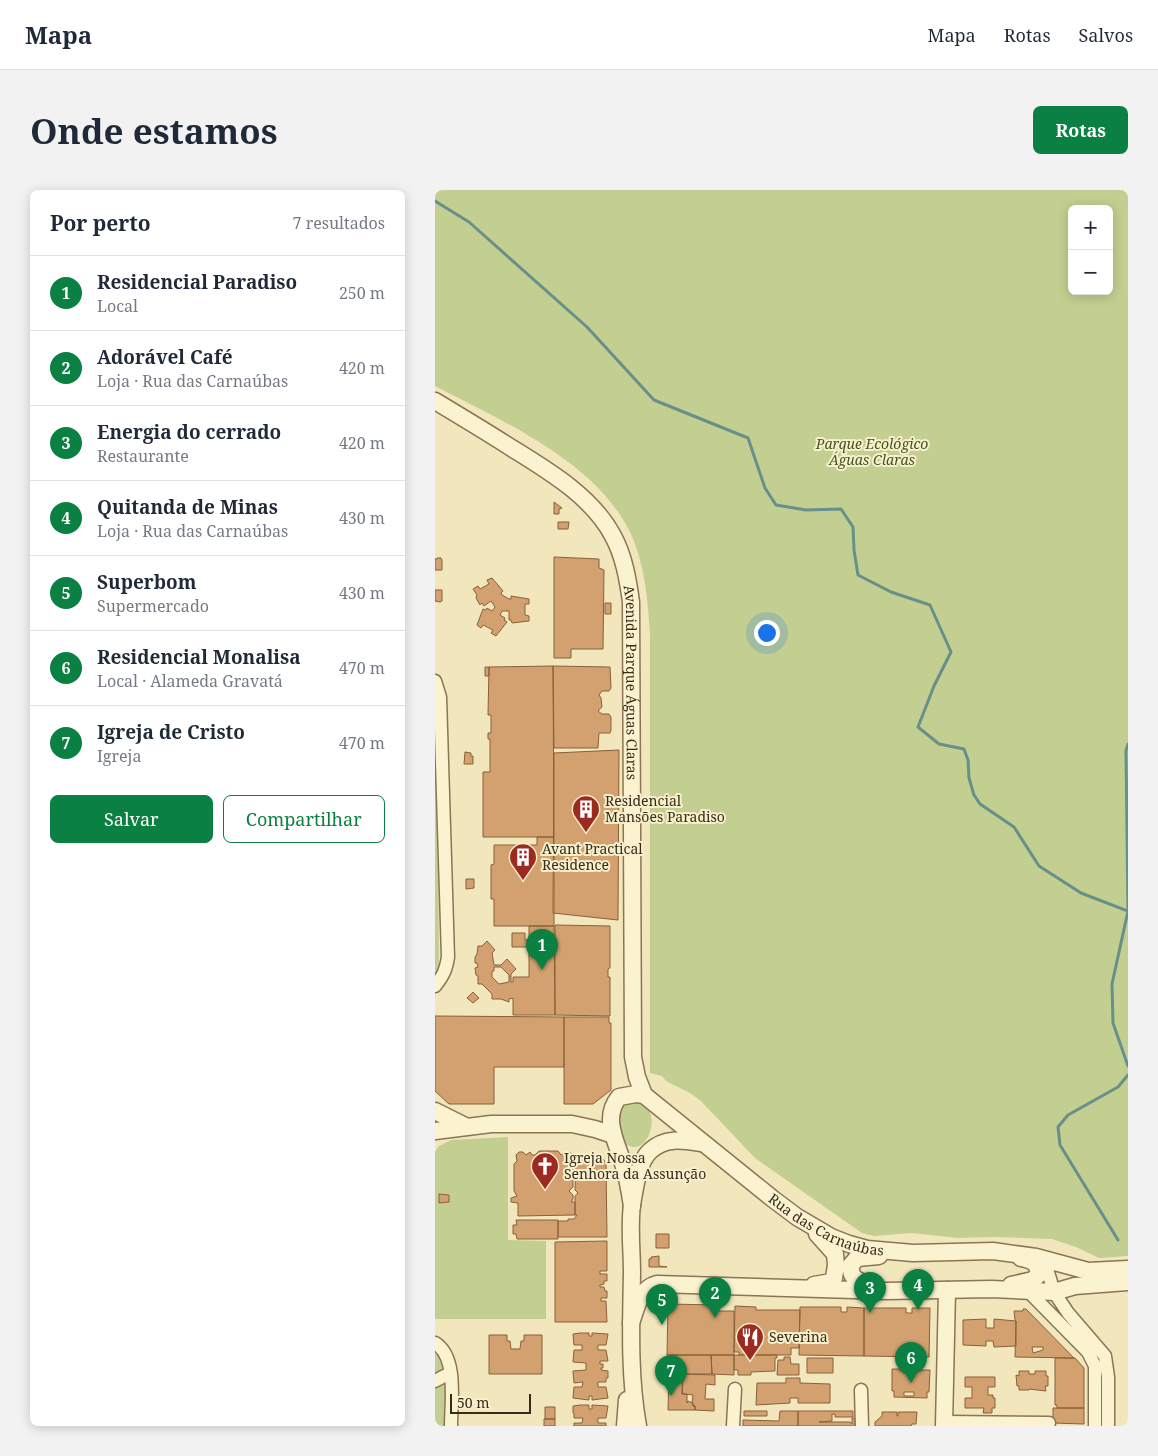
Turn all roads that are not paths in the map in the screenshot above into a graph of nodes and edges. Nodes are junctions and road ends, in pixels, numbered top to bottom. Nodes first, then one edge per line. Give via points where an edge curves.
1 (435, 401) edge
2 (435, 681) edge
3 (435, 951) edge
4 (448, 957) junction
5 (435, 986) edge
6 (633, 1057) junction
7 (644, 1095) junction
8 (616, 1102) junction
9 (435, 1111) edge
10 (572, 1124) junction
11 (465, 1126) junction
12 (435, 1131) edge
13 (613, 1135) junction
14 (701, 1143) junction
15 (632, 1206) junction
16 (797, 1217) junction
17 (993, 1251) junction
18 (913, 1253) junction
19 (1044, 1259) junction
20 (632, 1260) junction
21 (1128, 1269) edge
22 (1128, 1282) edge
23 (657, 1284) junction
24 (797, 1288) junction
25 (992, 1289) junction
26 (947, 1290) junction
27 (887, 1291) junction
28 (1028, 1291) junction
29 (1054, 1292) junction
30 (631, 1323) junction
31 (435, 1343) edge
32 (450, 1373) junction
33 (632, 1373) junction
34 (435, 1381) edge
35 (735, 1389) dead end
36 (861, 1390) dead end
37 (1049, 1423) dead end
38 (945, 1424) edge
39 (451, 1426) edge
40 (625, 1426) edge
41 (638, 1426) edge
42 (733, 1426) edge
43 (862, 1426) edge
44 (1095, 1426) edge
45 (1108, 1426) edge

1 - 6 street, Avenida Parque Águas Claras via 556,476 584,499 613,536 625,568 631,602
2 - 4 street via 440,697
3 - 4 street
4 - 5 street via 447,969
6 - 7 street, Avenida Parque Águas Claras
6 - 8 street, Avenida Parque Águas Claras
7 - 8 street via 636,1094
7 - 14 street, Rua das Carnaúbas
8 - 10 street via 592,1118
8 - 13 street, Avenida Parque Águas Claras via 610,1120
9 - 11 street
10 - 11 street
10 - 13 street
11 - 12 street
13 - 15 street via 624,1166
14 - 15 street via 664,1141 649,1152 641,1166
14 - 16 street, Rua das Carnaúbas
15 - 20 street
16 - 18 street, Rua das Carnaúbas via 849,1244
16 - 24 street via 835,1254 836,1264 831,1282
17 - 18 street, Rua das Carnaúbas
17 - 19 street, Rua das Carnaúbas
17 - 25 street via 1035,1263 1039,1274 1027,1282
18 - 27 street via 864,1256 853,1260 850,1270 854,1279
19 - 21 street, Rua das Carnaúbas via 1088,1271
19 - 29 street
20 - 23 street via 637,1271
20 - 30 street
22 - 29 street via 1075,1286
23 - 24 street
23 - 30 street via 643,1292
24 - 27 street
25 - 26 street
25 - 28 street
26 - 27 street
26 - 38 street
28 - 29 street
28 - 44 street via 1088,1352 1095,1366
29 - 45 street via 1105,1356
30 - 33 street
31 - 32 street via 447,1357
32 - 34 street
32 - 39 street
33 - 40 street
33 - 41 street
35 - 42 street
36 - 43 street
37 - 38 street

